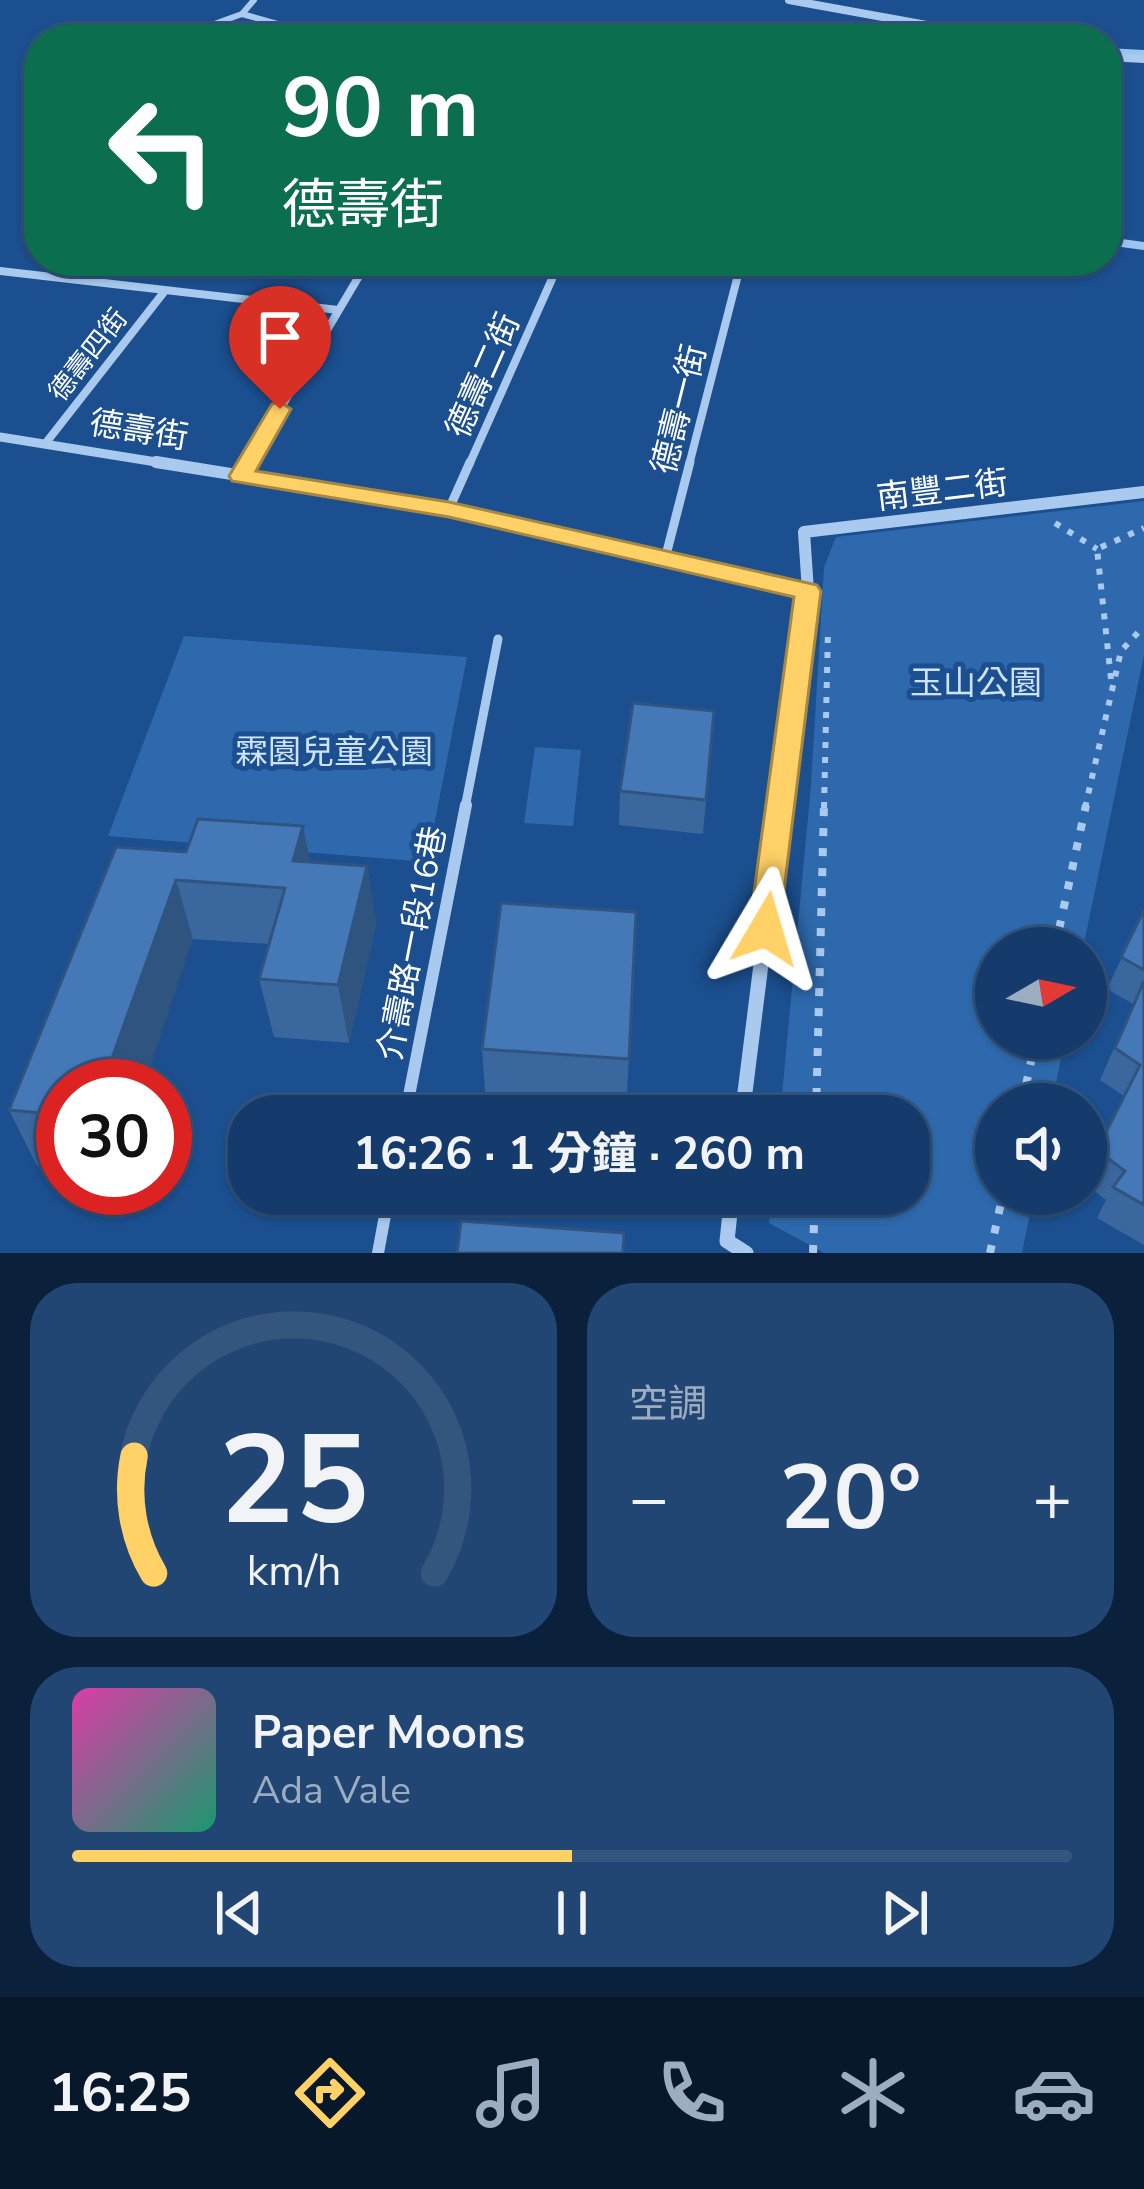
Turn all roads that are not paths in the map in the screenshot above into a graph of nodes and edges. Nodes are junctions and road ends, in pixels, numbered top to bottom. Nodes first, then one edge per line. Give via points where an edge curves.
1 (254, 0) edge
2 (789, 0) edge
3 (242, 14) junction
4 (214, 24) edge
5 (278, 24) edge
6 (921, 24) edge
7 (39, 276) edge
8 (359, 276) edge
9 (553, 276) edge
10 (738, 276) edge
11 (164, 292) junction
12 (338, 310) junction
13 (0, 437) edge
14 (45, 444) junction
15 (241, 476) junction
16 (1144, 492) edge
17 (449, 509) junction
18 (665, 559) junction
19 (808, 591) junction
20 (498, 639) dead end
21 (408, 1095) edge
22 (745, 1095) edge
23 (385, 1215) edge
24 (730, 1215) edge
25 (378, 1253) edge
26 (746, 1253) edge

1 - 3 lane
2 - 6 street
3 - 4 lane
3 - 5 lane
7 - 11 lane
8 - 12 lane
9 - 17 lane, 德壽二街
10 - 18 lane, 德壽一街
11 - 12 lane
11 - 14 lane, 德壽四街
12 - 15 lane
13 - 14 street, 德壽街
14 - 15 street, 德壽街
15 - 17 street, 德壽街
16 - 19 street, 南豐二街 via 804,532
17 - 18 street, 德壽街
18 - 19 street, 德壽街
19 - 22 street
20 - 21 lane, 介壽路一段16巷
23 - 25 lane
24 - 26 street via 727,1241

